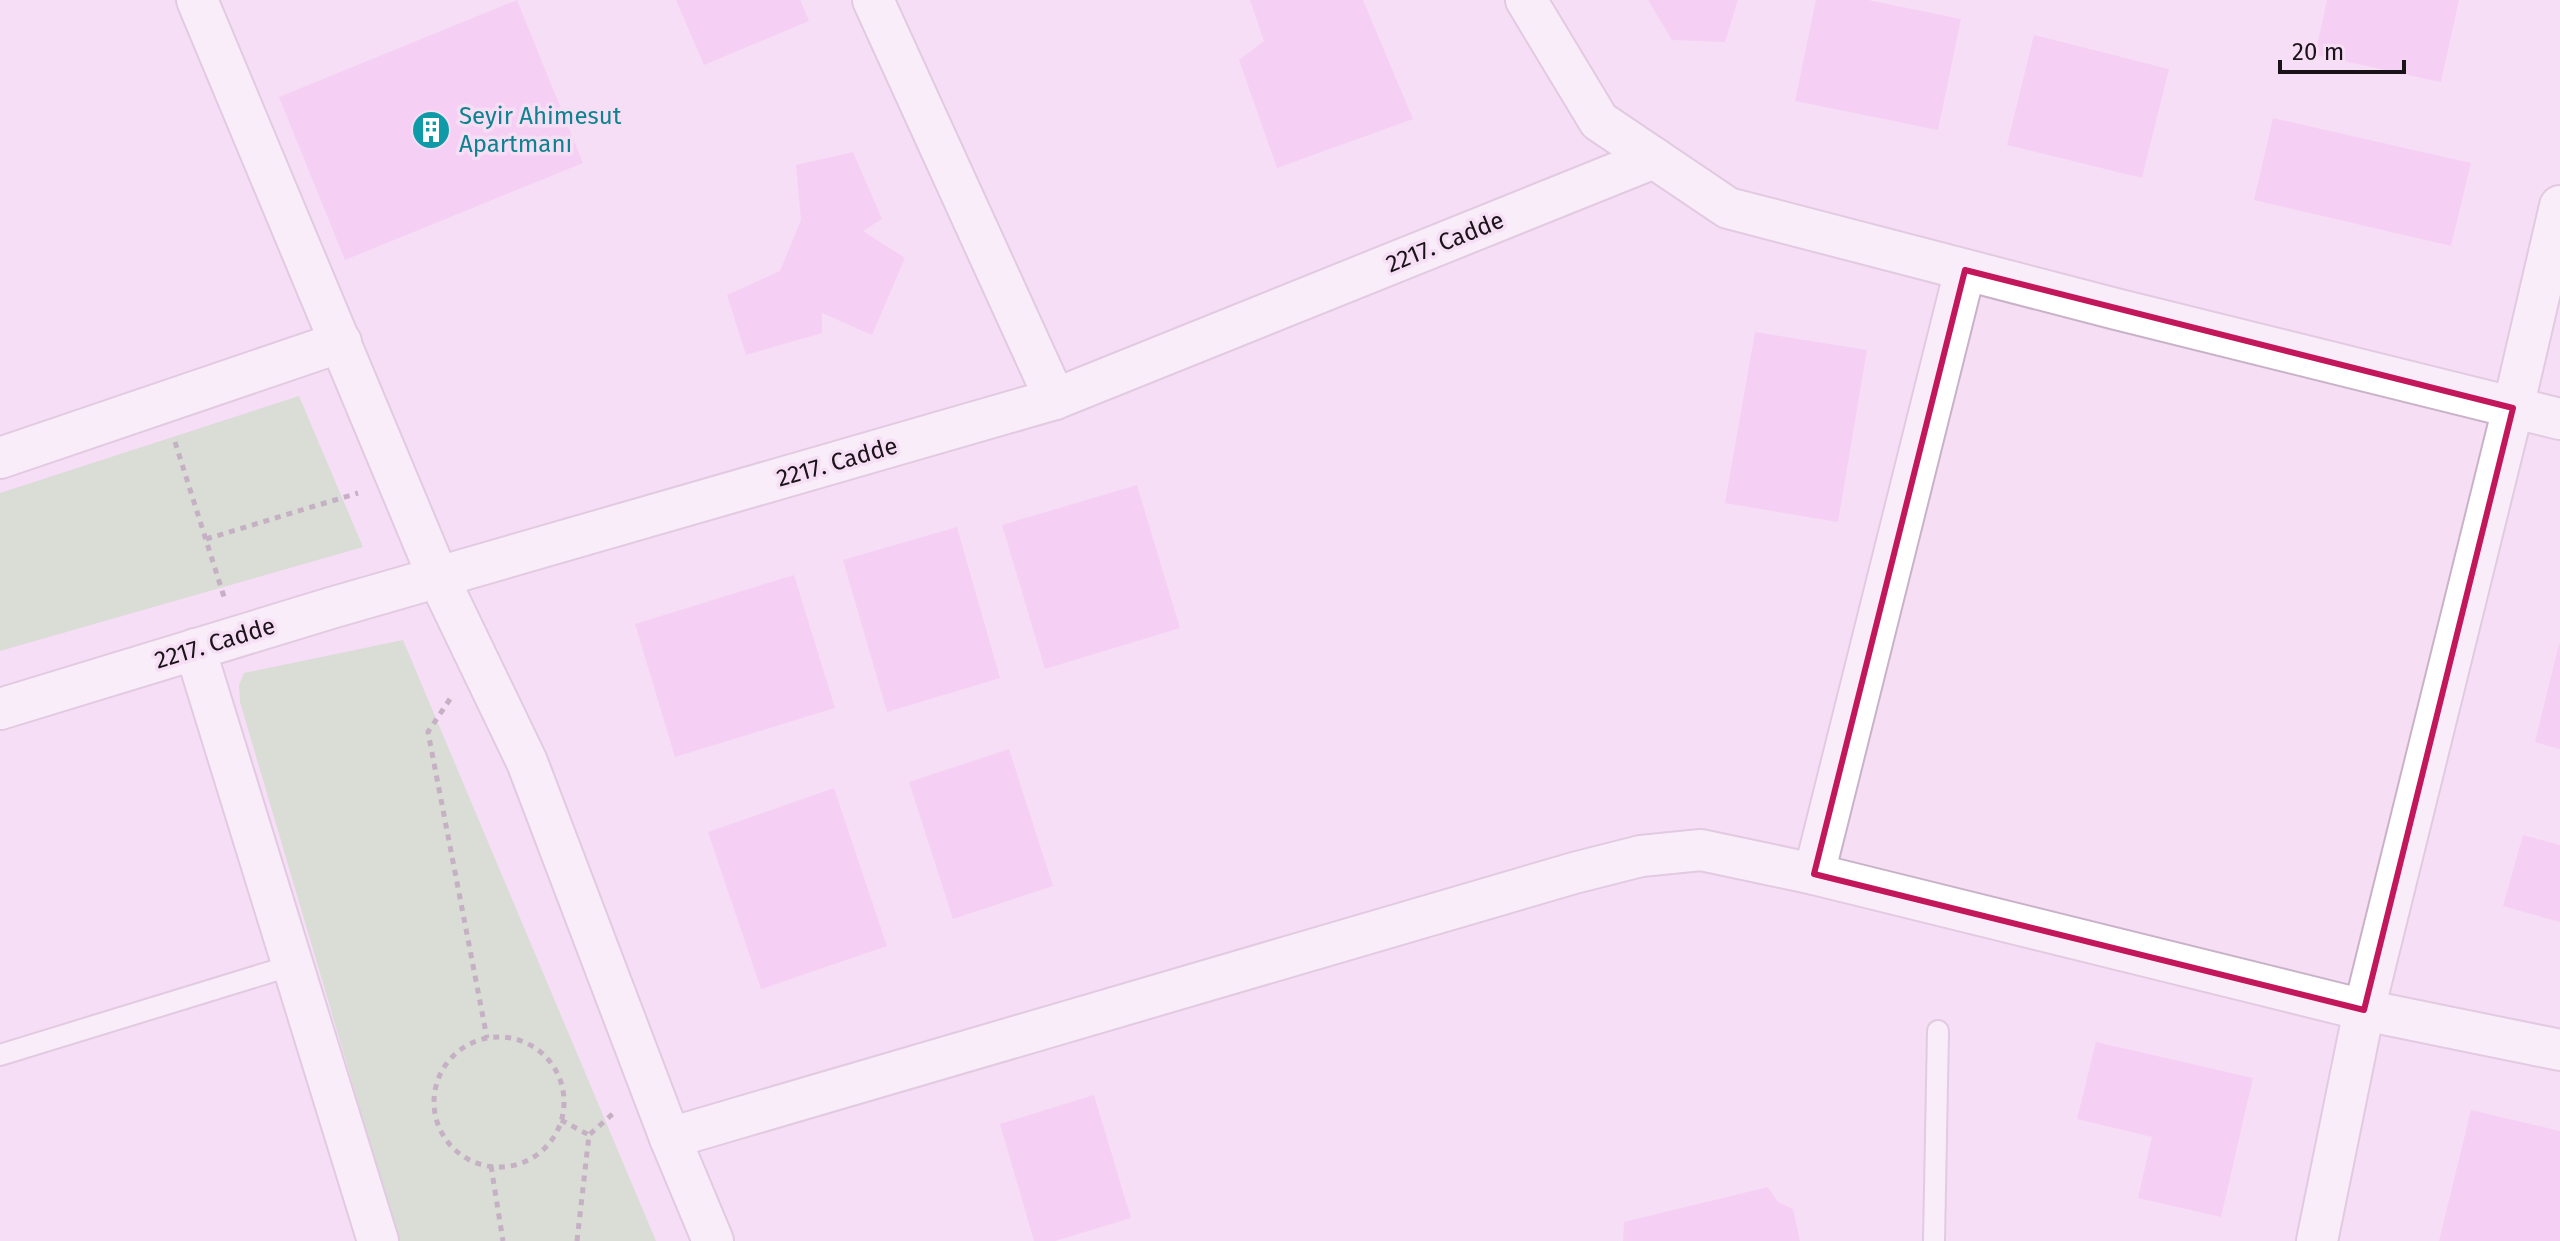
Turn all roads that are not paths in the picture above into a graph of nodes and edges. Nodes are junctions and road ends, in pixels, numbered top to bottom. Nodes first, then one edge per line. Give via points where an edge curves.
1 (197, 0) edge
2 (873, 0) edge
3 (1526, 0) edge
4 (1654, 158) junction
5 (2560, 206) edge
6 (1965, 270) junction
7 (341, 342) junction
8 (1055, 399) junction
9 (2513, 408) junction
10 (2560, 419) edge
11 (0, 458) edge
12 (438, 577) junction
13 (195, 649) junction
14 (0, 709) edge
15 (1814, 874) junction
16 (293, 965) junction
17 (2364, 1010) junction
18 (1938, 1031) dead end
19 (2560, 1050) edge
20 (0, 1055) edge
21 (670, 1138) junction
22 (378, 1241) edge
23 (713, 1241) edge
24 (1934, 1241) edge
25 (2317, 1241) edge

1 - 7 street
2 - 8 street
3 - 4 street via 1599,121
4 - 6 street via 1728,208
4 - 8 street, 2217. Cadde
5 - 9 street
6 - 9 street
6 - 15 street
7 - 11 street
7 - 12 street
8 - 12 street, 2217. Cadde
9 - 10 street
9 - 17 street
12 - 13 street, 2217. Cadde
12 - 21 street via 527,762
13 - 14 street, 2217. Cadde
13 - 16 street
15 - 17 street
15 - 21 street via 1701,850 1641,856
16 - 20 lane
16 - 22 street
17 - 19 street
17 - 25 street
18 - 24 lane
21 - 23 street

